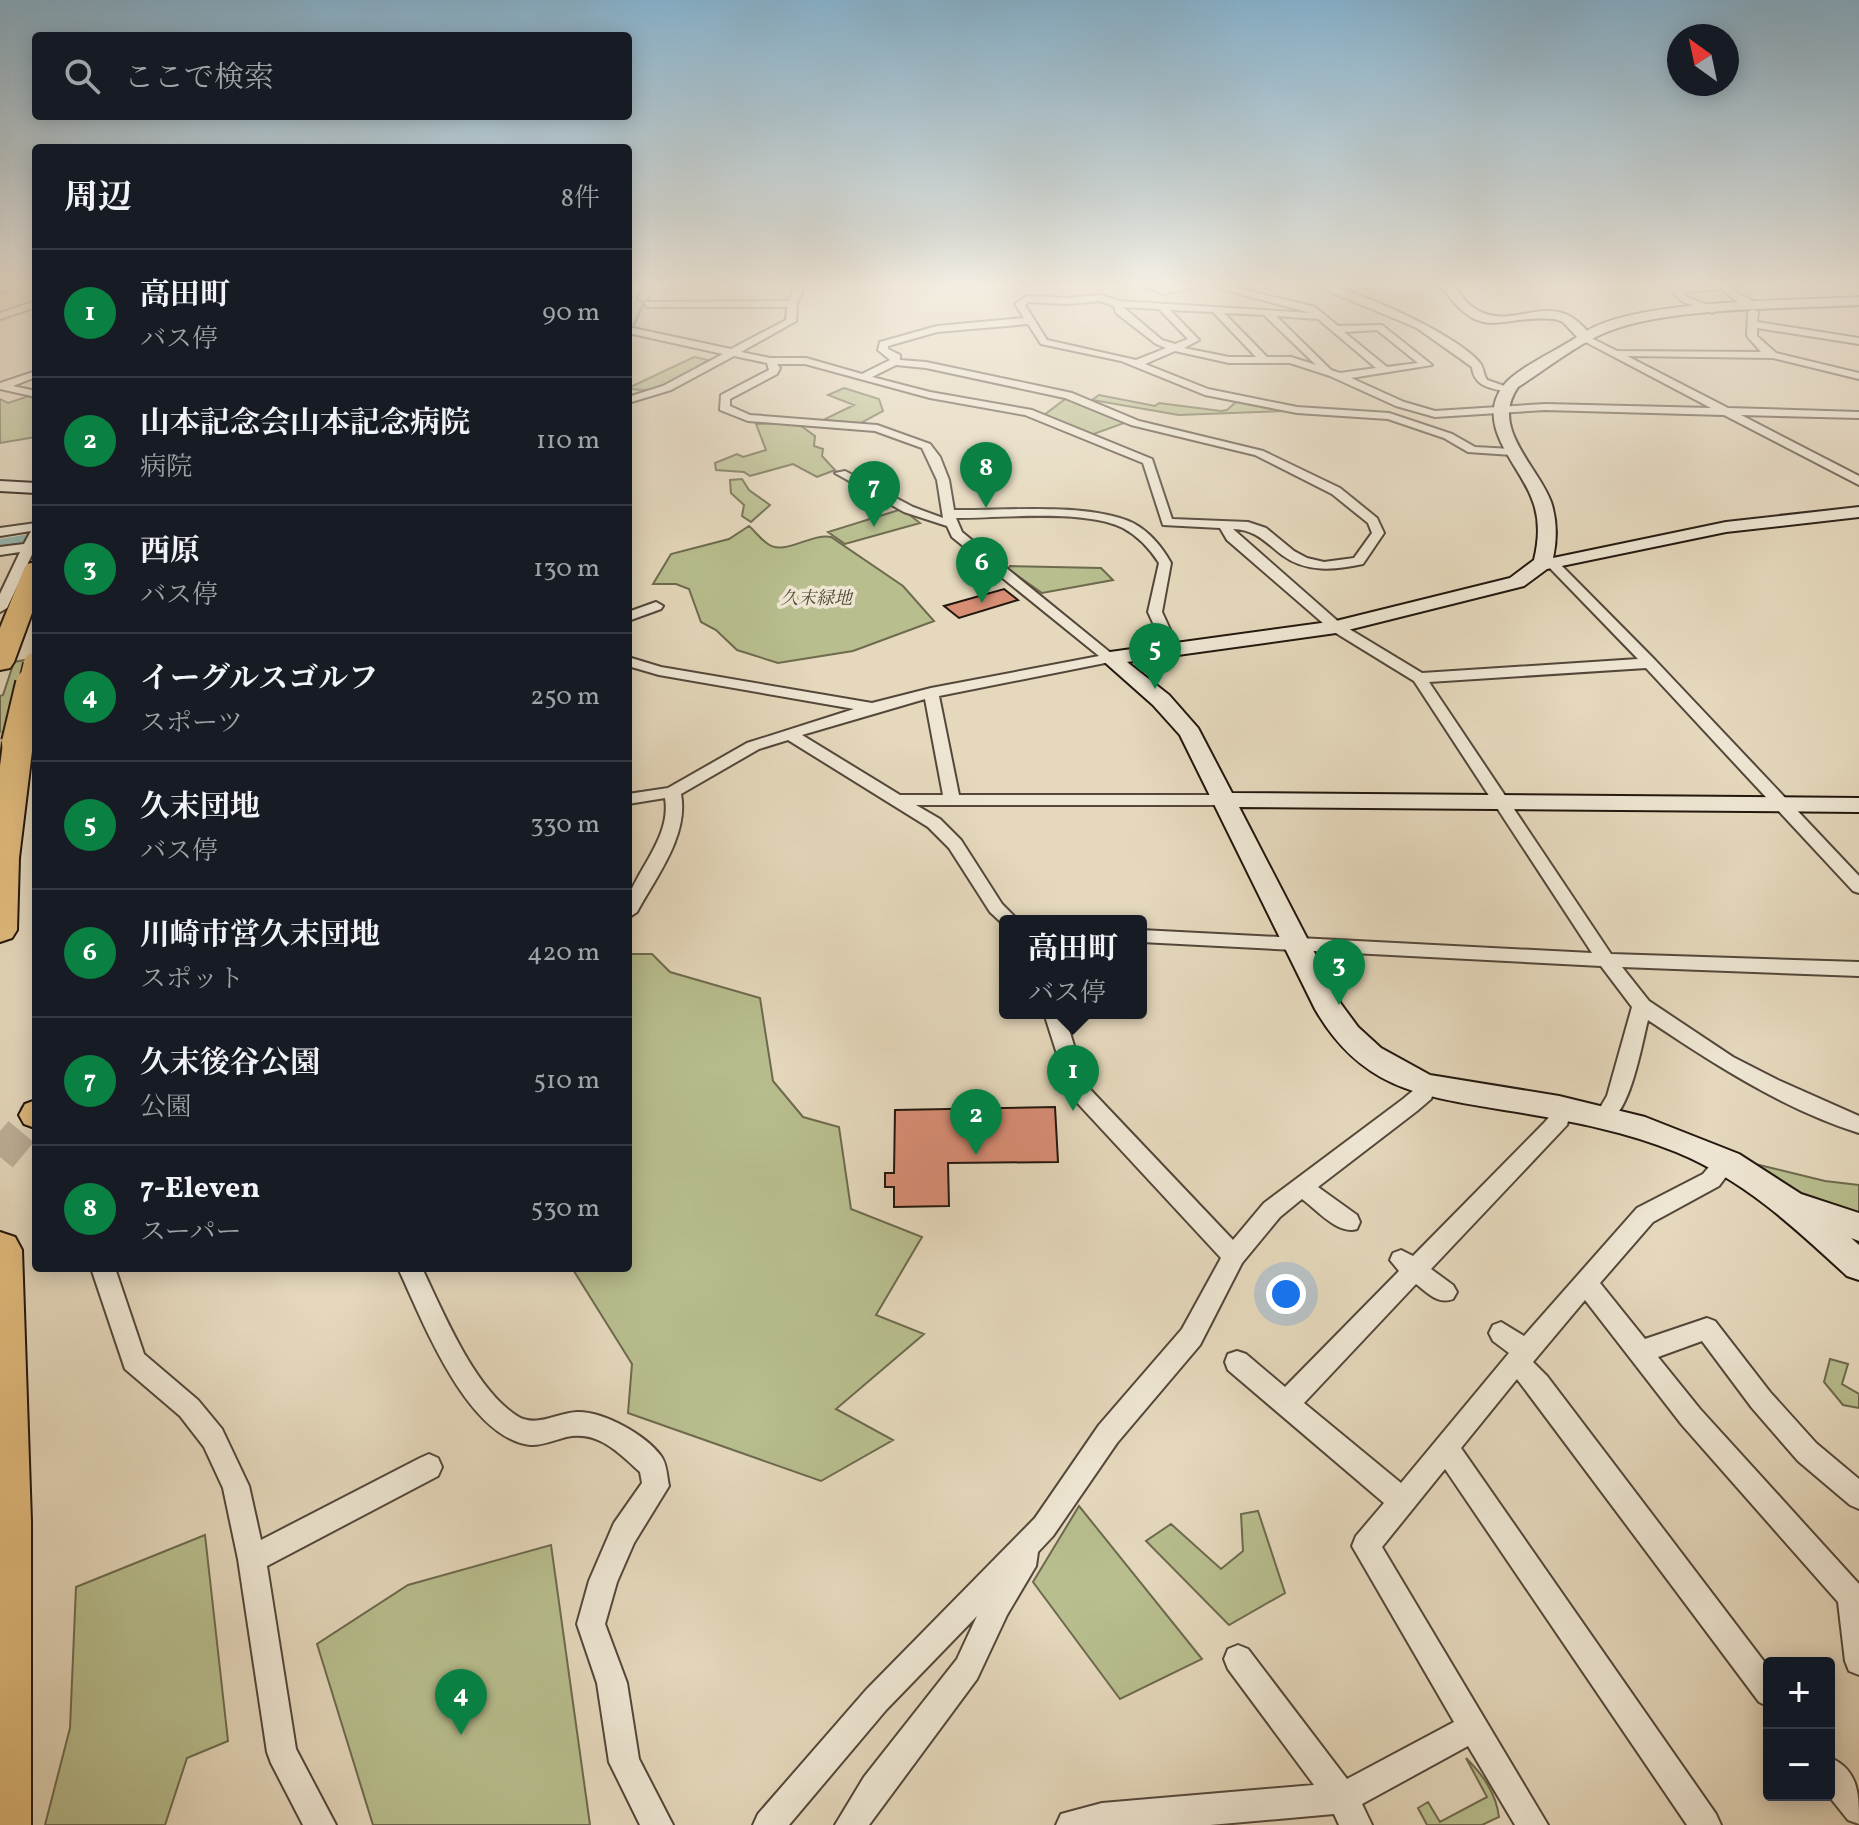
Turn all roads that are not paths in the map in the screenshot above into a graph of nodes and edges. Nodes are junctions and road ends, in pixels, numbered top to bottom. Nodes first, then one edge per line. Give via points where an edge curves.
1 (703, 368) edge
2 (775, 368) edge
3 (830, 368) edge
4 (882, 368) edge
5 (941, 368) edge
6 (1148, 368) edge
7 (1315, 368) edge
8 (1328, 368) edge
9 (1382, 368) edge
10 (1405, 368) edge
11 (1477, 368) edge
12 (1539, 368) edge
13 (1643, 368) edge
14 (1827, 368) edge
15 (1385, 371) junction
16 (1334, 374) junction
17 (32, 375) edge
18 (1859, 376) edge
19 (863, 378) junction
20 (1, 386) edge
21 (1508, 389) junction
22 (632, 391) edge
23 (32, 393) edge
24 (645, 396) junction
25 (632, 399) edge
26 (1404, 405) junction
27 (1503, 408) junction
28 (1727, 412) junction
29 (1859, 415) edge
30 (1389, 416) junction
31 (1135, 423) junction
32 (1096, 439) junction
33 (1512, 452) junction
34 (841, 473) dead end
35 (1859, 481) edge
36 (0, 486) edge
37 (32, 488) edge
38 (1859, 512) edge
39 (950, 518) junction
40 (1224, 525) junction
41 (32, 530) edge
42 (0, 532) edge
43 (0, 551) edge
44 (32, 558) edge
45 (32, 560) edge
46 (32, 561) edge
47 (1548, 563) junction
48 (656, 606) dead end
49 (0, 608) edge
50 (632, 615) edge
51 (1336, 627) junction
52 (1172, 649) junction
53 (1110, 658) junction
54 (0, 662) edge
55 (632, 662) edge
56 (1650, 663) junction
57 (1419, 678) junction
58 (32, 682) edge
59 (931, 692) junction
60 (872, 708) junction
61 (791, 735) junction
62 (672, 792) junction
63 (632, 798) edge
64 (952, 799) junction
65 (894, 800) junction
66 (1225, 800) junction
67 (1501, 804) junction
68 (1784, 805) junction
69 (1859, 805) edge
70 (1859, 887) edge
71 (632, 904) edge
72 (1004, 915) edge
73 (0, 930) edge
74 (1147, 936) edge
75 (1296, 943) junction
76 (1606, 960) junction
77 (1859, 969) edge
78 (1642, 1006) junction
79 (1056, 1019) edge
80 (1426, 1086) junction
81 (1561, 1109) junction
82 (1605, 1116) junction
83 (1859, 1125) edge
84 (1726, 1162) junction
85 (1301, 1186) junction
86 (1789, 1203) junction
87 (1349, 1222) dead end
88 (1859, 1227) edge
89 (0, 1250) edge
90 (1234, 1256) junction
91 (1408, 1265) junction
92 (1859, 1266) edge
93 (104, 1272) edge
94 (412, 1272) edge
95 (1586, 1283) junction
96 (1445, 1292) dead end
97 (1501, 1333) dead end
98 (1640, 1352) junction
99 (1522, 1357) junction
100 (1237, 1362) dead end
101 (1285, 1405) junction
102 (1446, 1448) junction
103 (429, 1467) dead end
104 (1859, 1496) edge
105 (1402, 1501) junction
106 (1044, 1527) junction
107 (252, 1559) junction
108 (1855, 1597) edge
109 (1238, 1659) dead end
110 (1859, 1661) edge
111 (1763, 1684) edge
112 (1474, 1727) junction
113 (1835, 1779) edge
114 (1859, 1809) edge
115 (1349, 1811) edge
116 (1193, 1818) edge
117 (2, 1825) edge
118 (320, 1825) edge
119 (657, 1825) edge
120 (769, 1825) edge
121 (851, 1825) edge
122 (1072, 1825) edge
123 (1532, 1825) edge
124 (1705, 1825) edge

1 - 24 street
2 - 39 street via 725,397 724,408 748,418 859,425 926,446 943,480
3 - 19 street
4 - 19 street
5 - 31 street via 1068,395
6 - 30 street via 1205,392 1297,410
7 - 16 street
8 - 16 street
9 - 15 street
10 - 15 street
11 - 21 street via 1483,382
12 - 21 street
13 - 28 street
14 - 18 street
15 - 16 street
16 - 26 street
17 - 20 street
19 - 32 street via 1028,412
20 - 23 street
21 - 27 street
22 - 24 street
24 - 25 street
26 - 27 street via 1448,415
26 - 30 street
27 - 28 street
27 - 33 street via 1504,439
28 - 29 street
28 - 35 street
30 - 33 street via 1472,450
31 - 32 street
31 - 40 street via 1259,453 1289,466 1336,491 1373,521 1378,533 1358,561 1324,566 1289,554 1262,531
32 - 40 street via 1148,461 1165,521
33 - 47 street via 1541,498
34 - 39 street via 931,521
36 - 37 street
38 - 47 street via 1726,527
39 - 52 street via 1081,517 1126,525 1165,563 1155,612
39 - 53 street via 956,534
40 - 51 street
41 - 42 street
43 - 44 street
45 - 49 street
46 - 54 highway
47 - 51 street via 1504,586
47 - 56 street
48 - 50 street
51 - 52 street
51 - 57 street
52 - 53 street
53 - 59 street
53 - 66 street via 1177,717
55 - 60 street via 683,676
56 - 57 street
56 - 68 street
57 - 67 street
58 - 73 highway, bridge via 3,858
59 - 60 street
59 - 64 street
60 - 61 street
61 - 62 street via 753,746
61 - 65 street
62 - 63 street
62 - 71 street via 669,835
64 - 65 street
64 - 66 street
65 - 72 street via 934,823 955,844
66 - 67 street
66 - 75 street
67 - 68 street
67 - 76 street
68 - 69 street
68 - 70 street
74 - 75 street
75 - 76 street
75 - 80 street via 1345,1033 1384,1066
76 - 77 street
76 - 78 street
78 - 82 street via 1617,1098
78 - 83 street via 1726,1062
79 - 90 street via 1077,1089
80 - 81 street
80 - 85 street via 1410,1105
81 - 82 street
81 - 91 street via 1551,1129
82 - 84 street via 1668,1134
84 - 86 street
84 - 95 street via 1711,1180 1645,1215
85 - 87 street
85 - 90 street via 1272,1210
86 - 88 street
86 - 92 street
89 - 117 highway via 6,1521
90 - 106 street via 1191,1337 1108,1434
91 - 96 street
91 - 101 street
93 - 107 street via 134,1361 189,1408 213,1438 236,1486
94 - 119 street via 471,1384 508,1424 528,1433 577,1424 607,1428 652,1465 656,1486 624,1533 591,1624 612,1683 624,1762
95 - 98 street
95 - 99 street
97 - 99 street
98 - 104 street via 1707,1329 1807,1452
98 - 108 street via 1691,1417
99 - 102 street
99 - 111 street
100 - 101 street
101 - 105 street
102 - 105 street
102 - 124 street
103 - 107 street
105 - 112 street via 1366,1546
106 - 120 street via 876,1700
106 - 121 street via 997,1605 967,1669
107 - 118 street via 282,1752
108 - 110 street
109 - 115 street
112 - 115 street
112 - 123 street
113 - 114 street
115 - 116 street
116 - 122 street

